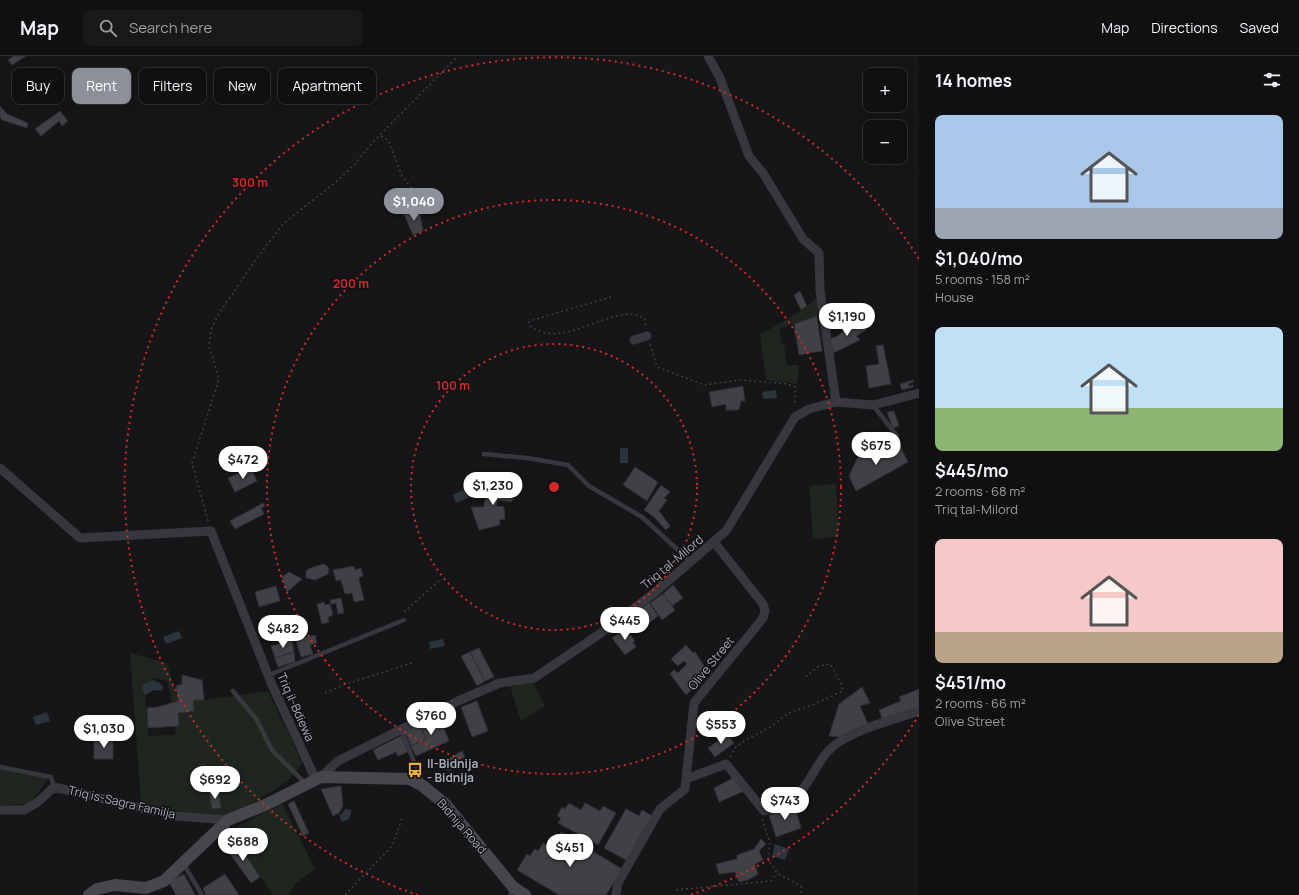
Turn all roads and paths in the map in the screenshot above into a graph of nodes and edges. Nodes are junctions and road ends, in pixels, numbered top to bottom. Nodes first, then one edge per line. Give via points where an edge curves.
1 (458, 56) edge
2 (708, 56) edge
3 (380, 135) junction
4 (421, 200) dead end
5 (611, 297) dead end
6 (647, 336) junction
7 (634, 340) dead end
8 (919, 393) edge
9 (836, 402) junction
10 (873, 405) junction
11 (795, 417) junction
12 (896, 436) dead end
13 (484, 454) dead end
14 (0, 468) edge
15 (211, 531) junction
16 (714, 542) junction
17 (690, 561) junction
18 (442, 579) dead end
19 (404, 620) joint
20 (412, 664) dead end
21 (269, 675) junction
22 (803, 679) dead end
23 (233, 691) dead end
24 (325, 693) dead end
25 (919, 711) edge
26 (401, 730) junction
27 (726, 764) junction
28 (0, 767) edge
29 (686, 779) junction
30 (314, 780) junction
31 (423, 786) junction
32 (54, 787) junction
33 (0, 810) edge
34 (764, 811) junction
35 (403, 816) dead end
36 (228, 820) junction
37 (183, 863) junction
38 (777, 873) junction
39 (676, 890) dead end
40 (511, 891) edge
41 (89, 895) edge
42 (202, 895) edge
43 (345, 895) edge
44 (525, 895) edge
45 (616, 895) edge
46 (801, 895) edge

1 - 3 path
2 - 9 street via 720,78 749,156 763,173 802,240 819,253 820,291
3 - 4 path via 388,140 402,176
3 - 15 path via 336,182 284,223 242,279 211,330 209,346 219,379 192,463
5 - 6 path via 533,320 528,322 528,325 555,333 577,330 616,316 636,316 645,319
6 - 7 street
6 - 11 path via 657,367 704,385 740,380 788,384 795,387
8 - 10 street, Triq tal-Milord
9 - 10 street, Triq tal-Milord
9 - 11 street, Triq tal-Milord via 809,408
10 - 12 lane
11 - 16 street, Triq tal-Milord via 726,531
13 - 17 lane via 568,465 589,486 642,516
14 - 15 street via 80,538
15 - 21 street, Triq il-Bdiewa
16 - 17 street, Triq tal-Milord
16 - 29 street, Olive Street via 763,604 765,612 763,618 694,703
17 - 26 street, Triq tal-Milord via 653,594 601,633 534,678 500,683
18 - 19 path via 402,615
19 - 21 lane
20 - 24 path
21 - 30 street, Triq il-Bdiewa
22 - 27 path via 819,666 830,664 843,691 788,713 772,726 742,742
23 - 30 lane via 257,720 272,750
25 - 34 street via 838,742 826,752 801,792 781,806
26 - 30 street, Triq tal-Milord via 338,761
26 - 31 lane
27 - 29 street
27 - 34 street
28 - 32 lane via 51,777
29 - 45 street, Olive Street via 684,789 660,808 618,883
30 - 31 street, Bidnija Road via 410,779
30 - 36 street, Triq is-Sagra Familja via 265,805
31 - 40 street, Bidnija Road via 446,805
32 - 33 street, Triq is-Sagra Familja via 38,802 24,810
32 - 36 street, Triq is-Sagra Familja via 175,816
34 - 38 path via 762,819 770,843 768,859
35 - 43 path via 392,846
36 - 37 street
37 - 41 street via 164,881 146,888 115,885
37 - 42 lane
38 - 39 path via 771,881
38 - 46 path via 801,886
40 - 44 street, Bidnija Road

